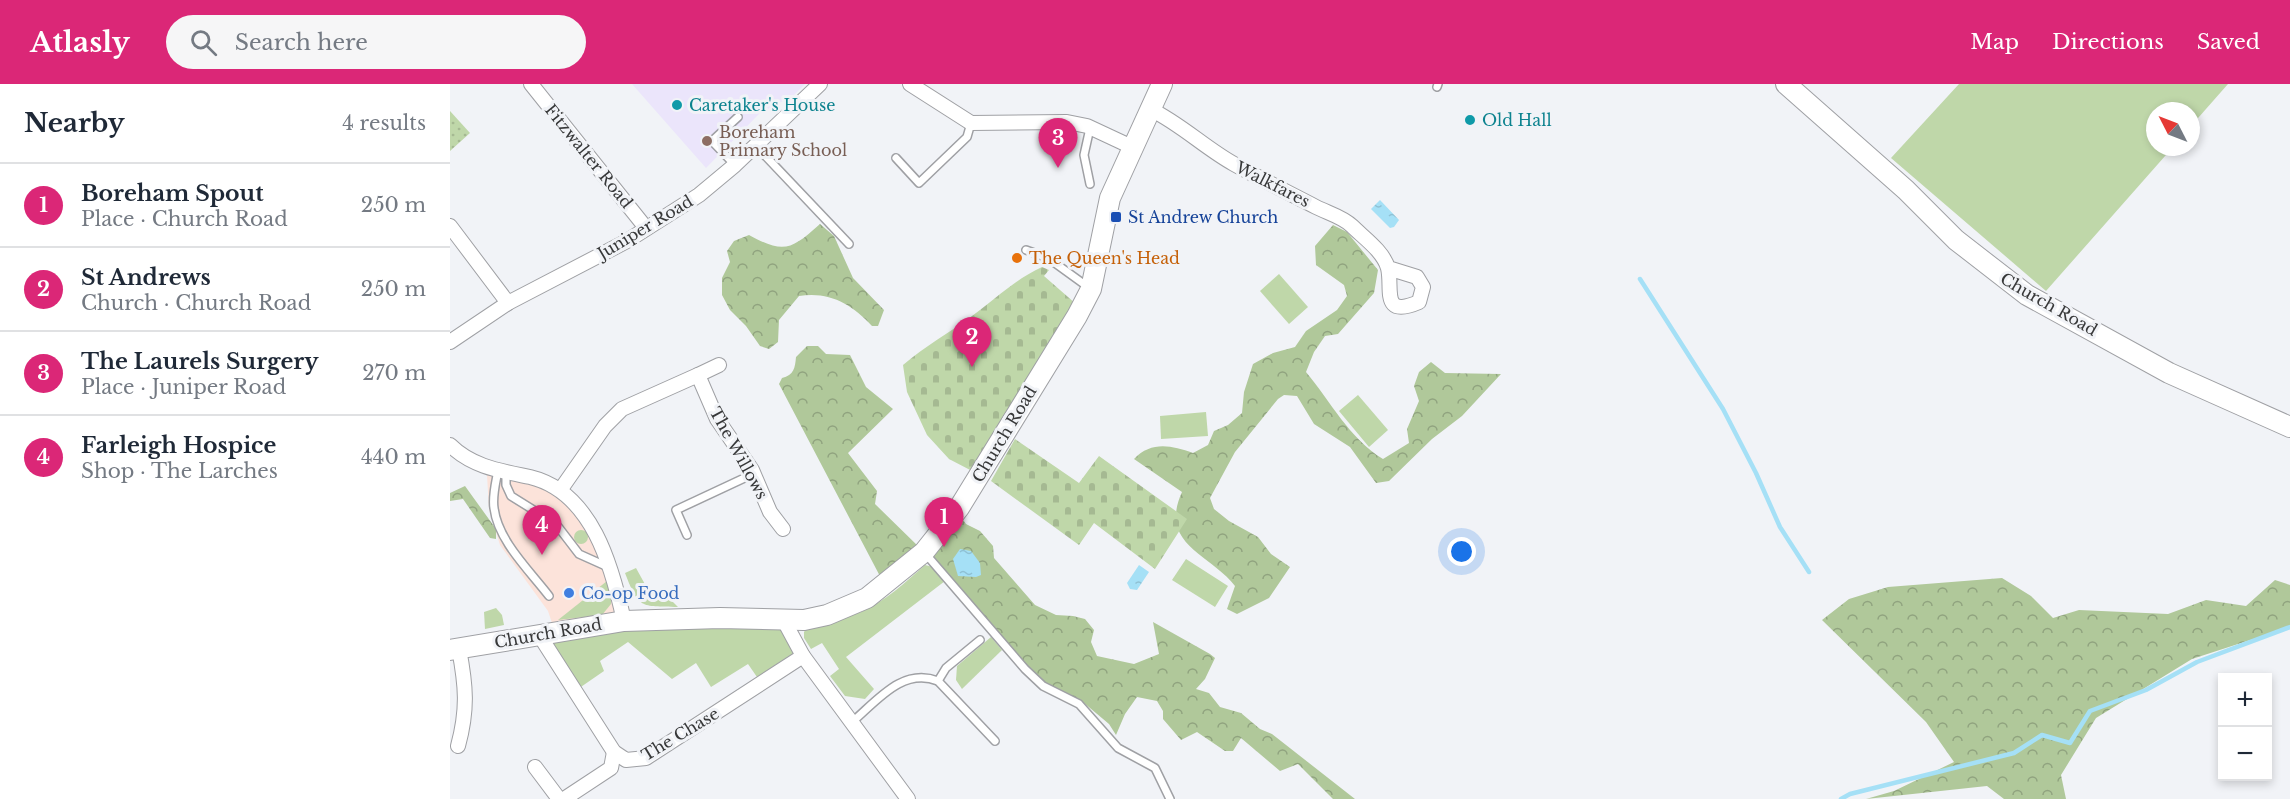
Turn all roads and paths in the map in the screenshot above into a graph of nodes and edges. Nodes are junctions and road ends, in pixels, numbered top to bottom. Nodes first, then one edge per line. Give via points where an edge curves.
1 (531, 84) edge
2 (820, 84) edge
3 (910, 84) edge
4 (1162, 84) edge
5 (1786, 84) edge
6 (928, 87) edge
7 (1150, 109) junction
8 (738, 117) dead end
9 (971, 123) junction
10 (1090, 128) junction
11 (756, 146) junction
12 (1132, 147) junction
13 (896, 158) dead end
14 (735, 165) junction
15 (1090, 184) dead end
16 (450, 226) edge
17 (646, 228) junction
18 (849, 244) dead end
19 (1026, 250) dead end
20 (1388, 268) dead end
21 (1091, 289) junction
22 (508, 303) junction
23 (450, 342) edge
24 (719, 365) dead end
25 (698, 375) junction
26 (2290, 427) edge
27 (450, 445) edge
28 (502, 471) junction
29 (753, 474) junction
30 (561, 489) junction
31 (783, 528) dead end
32 (687, 535) dead end
33 (924, 552) junction
34 (608, 567) junction
35 (549, 596) dead end
36 (783, 619) junction
37 (624, 621) junction
38 (538, 633) junction
39 (980, 640) dead end
40 (455, 649) edge
41 (803, 656) junction
42 (938, 681) junction
43 (850, 724) junction
44 (995, 741) dead end
45 (458, 746) dead end
46 (614, 752) junction
47 (535, 766) dead end
48 (559, 799) edge
49 (564, 799) edge
50 (908, 799) edge
51 (1170, 799) edge

1 - 17 street, Fitzwalter Road
2 - 11 street, Juniper Road
3 - 6 street
4 - 7 street, Church Road
5 - 26 street, Church Road via 1956,240 2027,295 2169,373
6 - 9 street
7 - 12 street, Church Road
7 - 20 street, Walkfares via 1176,122 1232,163 1348,223 1376,249
8 - 14 lane via 712,141
9 - 10 street via 1067,122
9 - 13 lane via 967,137 918,183
10 - 12 street
10 - 15 lane via 1084,155
11 - 14 street, Juniper Road
11 - 18 lane
12 - 21 street, Church Road via 1110,198
14 - 17 street, Juniper Road via 699,195
16 - 22 street
17 - 22 street, Juniper Road
19 - 21 lane via 1048,258
21 - 33 street, Church Road via 959,508
22 - 23 street, Juniper Road
24 - 25 street
25 - 29 street, The Willows via 722,429
25 - 30 street via 622,409 605,426
27 - 28 street via 471,461
28 - 30 street
28 - 34 lane via 511,496 550,520 579,554
28 - 35 lane via 493,501 498,522 507,541
29 - 31 street, The Willows via 770,512
29 - 32 lane via 676,510
30 - 34 street via 586,516
33 - 36 street, Church Road via 867,598 846,608 804,620
33 - 51 lane via 1043,686 1079,704 1118,748 1155,768
34 - 37 street
36 - 37 street, Church Road
36 - 41 street
37 - 38 street, Church Road
38 - 40 street, Church Road
38 - 46 street, The Chase
39 - 42 lane via 946,668
40 - 45 street via 466,686 466,716
41 - 43 street
41 - 46 street, The Chase via 646,758 626,760
42 - 43 lane via 913,676 899,682
42 - 44 lane
43 - 50 street
46 - 49 street via 611,768
47 - 48 street

